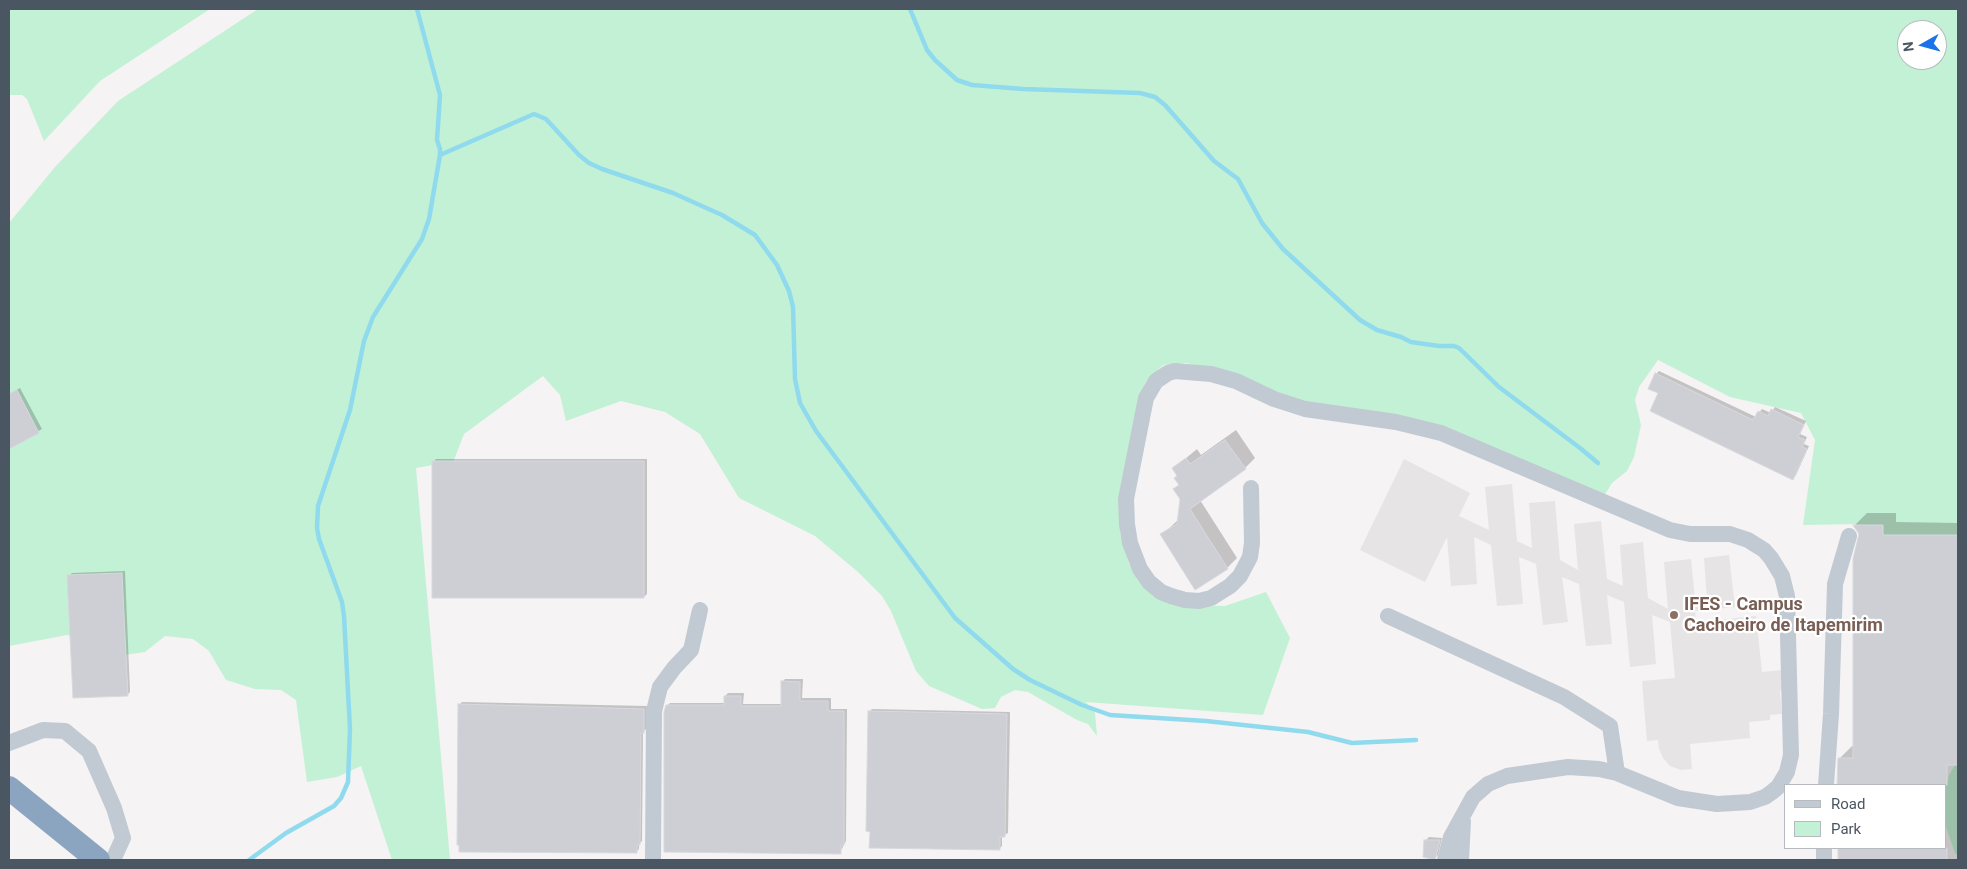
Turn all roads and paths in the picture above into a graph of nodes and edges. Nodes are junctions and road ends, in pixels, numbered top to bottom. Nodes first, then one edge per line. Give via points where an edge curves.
1 (1251, 488) dead end
2 (1849, 536) dead end
3 (700, 610) dead end
4 (1388, 616) dead end
5 (9, 743) edge
6 (1617, 772) junction
7 (1826, 784) edge
8 (9, 788) edge
9 (1463, 814) junction
10 (98, 860) edge
11 (113, 860) edge
12 (653, 860) edge
13 (1445, 860) edge
14 (1461, 860) edge

1 - 6 lane via 1250,557 1240,576 1230,586 1211,598 1199,601 1171,596 1149,582 1130,543 1126,499 1146,398 1161,376 1183,370 1211,374 1305,409 1396,422 1441,433 1670,530 1690,534 1730,534 1764,550 1782,576 1787,596 1791,755 1783,780 1758,800 1717,804 1678,798
2 - 7 lane via 1835,584
3 - 12 lane via 691,650 660,687 654,711
4 - 6 lane via 1564,697 1610,726
5 - 11 lane via 43,730 65,731 89,751 114,808 123,838
6 - 9 lane via 1568,767 1507,776 1481,790
8 - 10 highway
9 - 13 lane
9 - 14 lane

